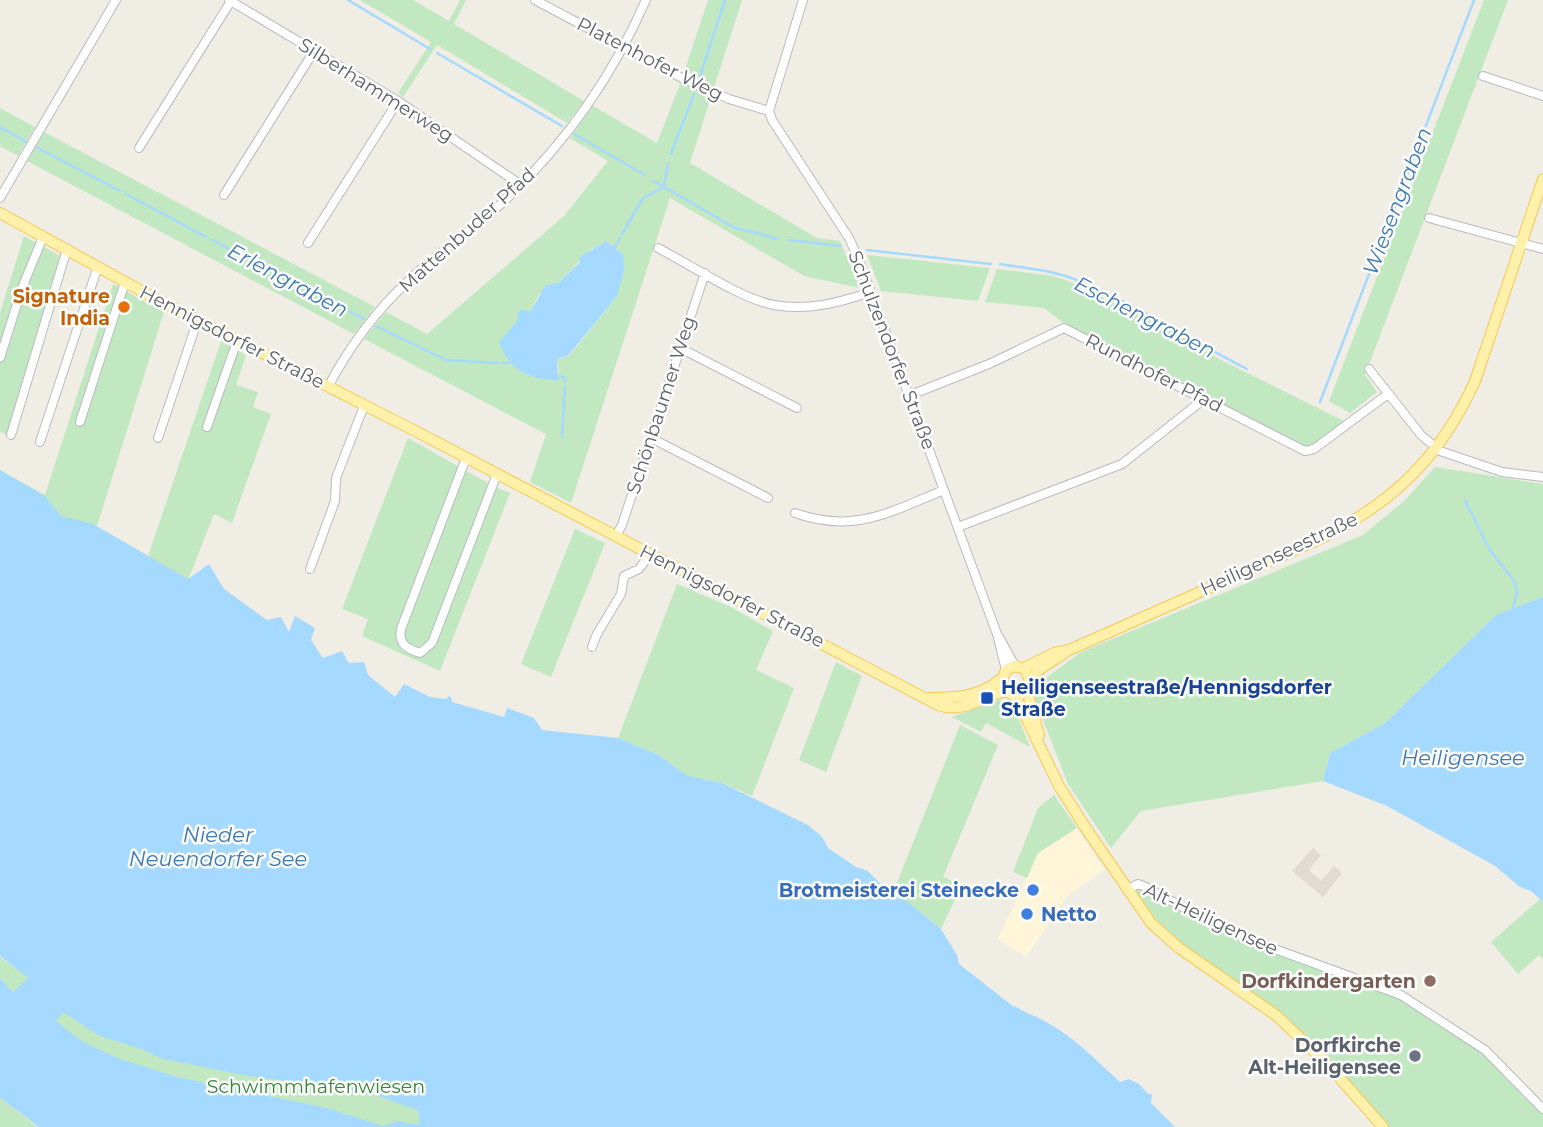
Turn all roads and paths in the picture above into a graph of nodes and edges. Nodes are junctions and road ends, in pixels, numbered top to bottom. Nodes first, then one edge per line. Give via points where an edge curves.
1 (116, 0) edge
2 (535, 0) edge
3 (646, 0) edge
4 (803, 0) edge
5 (230, 1) edge
6 (623, 48) junction
7 (314, 51) junction
8 (1483, 76) dead end
9 (1543, 96) edge
10 (398, 101) junction
11 (769, 111) junction
12 (139, 148) dead end
13 (1543, 179) edge
14 (521, 185) junction
15 (224, 195) dead end
16 (0, 198) edge
17 (0, 213) edge
18 (1429, 218) dead end
19 (43, 237) junction
20 (309, 243) dead end
21 (1521, 244) junction
22 (658, 248) dead end
23 (1543, 248) edge
24 (67, 249) junction
25 (98, 266) junction
26 (705, 273) junction
27 (125, 282) junction
28 (870, 292) junction
29 (200, 321) junction
30 (237, 341) junction
31 (680, 348) junction
32 (0, 358) edge
33 (1369, 369) dead end
34 (328, 387) junction
35 (1388, 394) junction
36 (908, 396) junction
37 (1204, 399) junction
38 (364, 406) junction
39 (797, 408) dead end
40 (80, 422) dead end
41 (207, 427) dead end
42 (11, 435) dead end
43 (158, 438) dead end
44 (650, 438) junction
45 (40, 442) dead end
46 (1436, 448) junction
47 (466, 458) junction
48 (498, 474) junction
49 (1543, 477) edge
50 (944, 490) junction
51 (768, 498) dead end
52 (795, 513) dead end
53 (958, 527) junction
54 (616, 536) junction
55 (650, 554) junction
56 (310, 569) dead end
57 (592, 647) dead end
58 (1069, 650) junction
59 (1012, 670) junction
60 (1029, 686) junction
61 (1011, 693) junction
62 (929, 698) junction
63 (1034, 729) junction
64 (1127, 890) junction
65 (1543, 1109) edge
66 (1383, 1127) edge

1 - 16 street
2 - 6 street, Platenhofer Weg
3 - 6 street, Mattenbuder Pfad
4 - 11 street
5 - 7 street, Silberhammerweg
5 - 12 street
6 - 11 street, Platenhofer Weg via 702,88
6 - 14 street, Mattenbuder Pfad via 584,109
7 - 10 street, Silberhammerweg
7 - 15 street
8 - 9 street
10 - 14 street, Silberhammerweg
10 - 20 street
11 - 28 street, Schulzendorfer Straße via 849,238
13 - 21 main road, Heiligenseestraße
14 - 34 street, Mattenbuder Pfad via 393,296 356,340
17 - 19 main road, Hennigsdorfer Straße
18 - 21 street
19 - 24 main road, Hennigsdorfer Straße
19 - 32 street
21 - 23 street
21 - 46 main road, Heiligenseestraße via 1475,381
22 - 26 street
24 - 25 main road, Hennigsdorfer Straße
24 - 42 street
25 - 27 main road, Hennigsdorfer Straße
25 - 45 street
26 - 28 street via 778,306 818,306
26 - 31 street, Schönbaumer Weg
27 - 29 main road, Hennigsdorfer Straße
27 - 40 street
28 - 36 street, Schulzendorfer Straße
29 - 30 main road, Hennigsdorfer Straße
29 - 43 street
30 - 34 main road, Hennigsdorfer Straße
30 - 41 street
31 - 39 street
31 - 44 street, Schönbaumer Weg
33 - 35 street
34 - 38 main road, Hennigsdorfer Straße
35 - 37 street, Rundhofer Pfad via 1305,451
35 - 46 street
36 - 37 street, Rundhofer Pfad via 1064,328
36 - 50 street, Schulzendorfer Straße
37 - 53 street via 1122,464
38 - 47 main road, Hennigsdorfer Straße
38 - 56 street via 336,478 335,501
44 - 51 street
44 - 54 street, Schönbaumer Weg
46 - 49 street via 1491,469
46 - 58 main road, Heiligenseestraße via 1397,491 1353,522
47 - 48 main road, Hennigsdorfer Straße
47 - 48 street via 401,629 402,644 410,650 420,653 432,643
48 - 54 main road, Hennigsdorfer Straße
50 - 52 street via 856,521 824,522
50 - 53 street, Schulzendorfer Straße
53 - 59 street, Schulzendorfer Straße
54 - 55 main road, Hennigsdorfer Straße
55 - 57 street via 639,569 624,576 621,594
55 - 62 main road, Hennigsdorfer Straße
58 - 59 main road, Heiligenseestraße
58 - 60 main road, Heiligenseestraße via 1039,671
59 - 60 main road via 1028,673
59 - 61 main road via 1002,685
59 - 62 main road via 991,687 968,696
60 - 61 main road, Heiligenseestraße
60 - 63 main road
61 - 62 main road, Hennigsdorfer Straße via 953,709
61 - 63 main road
63 - 64 main road, Alt-Heiligensee via 1059,786
64 - 65 street, Alt-Heiligensee via 1138,884 1146,887 1245,937 1397,993 1485,1051
64 - 66 main road, Alt-Heiligensee via 1170,941 1303,1039

